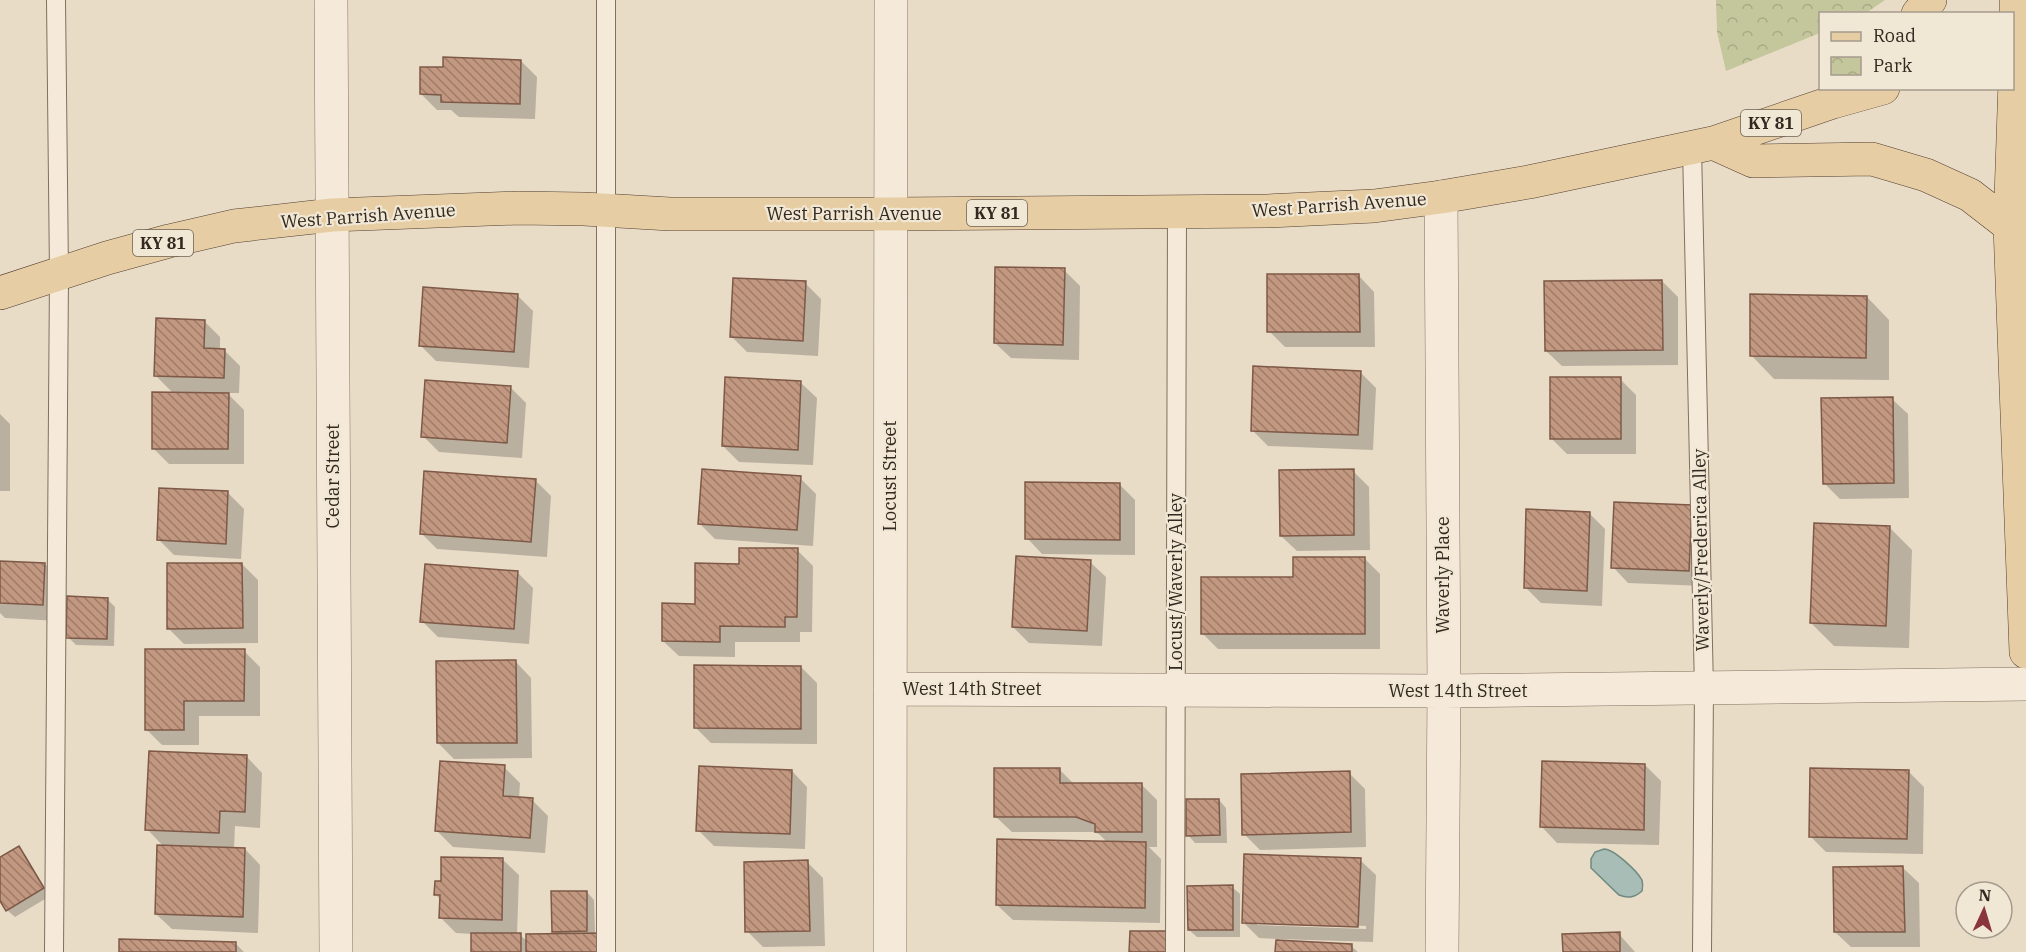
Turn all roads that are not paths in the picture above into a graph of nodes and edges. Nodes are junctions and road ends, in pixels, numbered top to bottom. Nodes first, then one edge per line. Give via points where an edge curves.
1 (56, 0) edge
2 (331, 0) edge
3 (606, 0) edge
4 (891, 0) edge
5 (1930, 0) edge
6 (2016, 0) edge
7 (1920, 12) edge
8 (2018, 52) edge
9 (1871, 90) edge
10 (1840, 95) edge
11 (1702, 146) junction
12 (1441, 198) junction
13 (604, 210) junction
14 (1177, 211) junction
15 (891, 214) junction
16 (332, 215) junction
17 (2018, 215) edge
18 (59, 274) junction
19 (0, 293) edge
20 (2020, 322) edge
21 (2026, 652) edge
22 (2026, 684) edge
23 (1704, 688) junction
24 (890, 689) junction
25 (1176, 690) junction
26 (1444, 691) junction
27 (54, 952) edge
28 (336, 952) edge
29 (606, 952) edge
30 (890, 952) edge
31 (1175, 952) edge
32 (1442, 952) edge
33 (1702, 952) edge

1 - 18 lane
2 - 16 street, Cedar Street
3 - 13 lane
4 - 15 street, Locust Street
5 - 7 main road
6 - 8 main road
8 - 17 main road
9 - 10 main road, West Parrish Avenue / KY 81
10 - 11 main road, West Parrish Avenue / KY 81
11 - 12 main road, West Parrish Avenue / KY 81
11 - 17 main road via 1752,161 1872,159 1926,175
11 - 23 lane, Waverly/Frederica Alley
12 - 14 main road, West Parrish Avenue / KY 81 via 1374,206
12 - 26 street, Waverly Place
13 - 15 main road, West Parrish Avenue / KY 81 via 670,214
13 - 16 main road, West Parrish Avenue / KY 81 via 519,208
13 - 29 lane
14 - 15 main road, West Parrish Avenue / KY 81
14 - 25 lane, Locust/Waverly Alley
15 - 24 street, Locust Street
16 - 18 main road, West Parrish Avenue / KY 81 via 234,226
16 - 28 street, Cedar Street
17 - 20 main road
18 - 19 main road, West Parrish Avenue / KY 81
18 - 27 lane
20 - 21 main road
22 - 23 street, West 14th Street
23 - 26 street, West 14th Street
23 - 33 lane, Waverly/Frederica Alley
24 - 25 street, West 14th Street
24 - 30 street, Locust Street
25 - 26 street, West 14th Street
25 - 31 lane, Locust/Waverly Alley
26 - 32 street, Waverly Place

